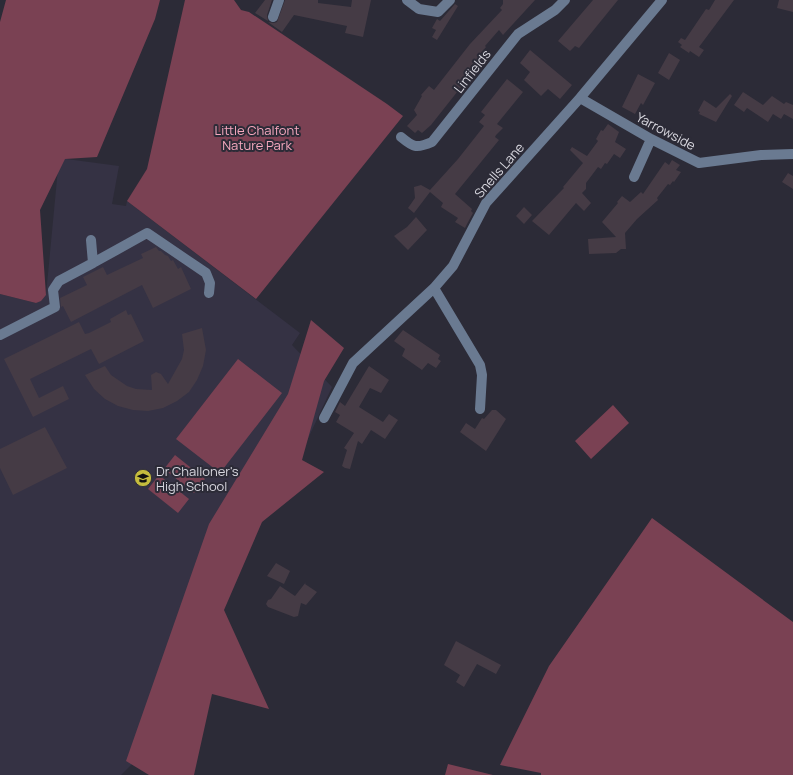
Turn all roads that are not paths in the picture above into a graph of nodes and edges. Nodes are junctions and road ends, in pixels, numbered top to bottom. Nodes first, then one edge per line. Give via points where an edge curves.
1 (279, 0) edge
2 (407, 0) edge
3 (450, 0) edge
4 (565, 0) edge
5 (648, 0) edge
6 (659, 3) edge
7 (273, 17) dead end
8 (580, 98) junction
9 (401, 137) dead end
10 (651, 139) junction
11 (793, 154) edge
12 (634, 177) dead end
13 (91, 240) dead end
14 (93, 263) junction
15 (434, 288) junction
16 (209, 292) dead end
17 (0, 335) edge
18 (480, 409) dead end
19 (324, 418) dead end

1 - 7 street
2 - 3 street via 419,9 438,12
4 - 9 street, Linfields via 555,10 518,34 432,142 422,147 412,146
5 - 6 street
6 - 8 street, Snells Lane
8 - 10 street, Yarrowside
8 - 15 street, Snells Lane via 486,203 453,266
10 - 11 street, Yarrowside via 699,163
10 - 12 street
13 - 14 street
14 - 16 street via 147,233 206,273 210,283
14 - 17 street via 59,281 53,290 55,307
15 - 18 street via 480,365
15 - 19 street, Snells Lane via 353,363

